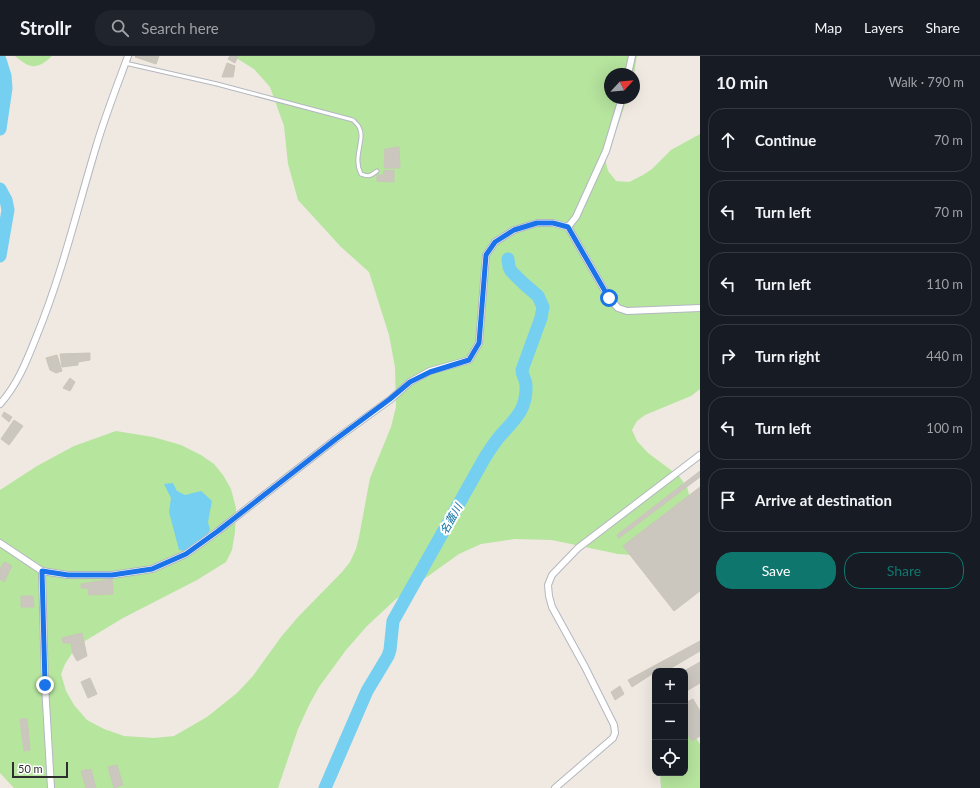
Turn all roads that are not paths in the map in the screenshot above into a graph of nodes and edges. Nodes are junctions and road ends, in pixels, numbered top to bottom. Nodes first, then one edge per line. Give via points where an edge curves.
1 (128, 56) edge
2 (632, 56) edge
3 (125, 63) junction
4 (629, 68) edge
5 (621, 104) edge
6 (377, 171) dead end
7 (568, 227) junction
8 (700, 308) edge
9 (0, 404) edge
10 (700, 455) edge
11 (0, 544) edge
12 (42, 571) junction
13 (51, 788) edge
14 (555, 788) edge

1 - 3 street
2 - 4 street
3 - 6 lane via 353,120 360,128 358,169 366,176 371,176
3 - 9 street via 96,147 76,222 41,326 23,370
5 - 7 street via 606,151 576,217
7 - 8 street via 609,298 618,308 627,311
7 - 12 street via 553,223 537,223 514,230 495,242 486,255 479,343 469,360 430,372 410,382 186,554 152,569 112,575 68,575
10 - 14 street via 578,548 552,575 548,585 552,607 585,667 614,725 615,733 613,738
11 - 12 street
12 - 13 street

